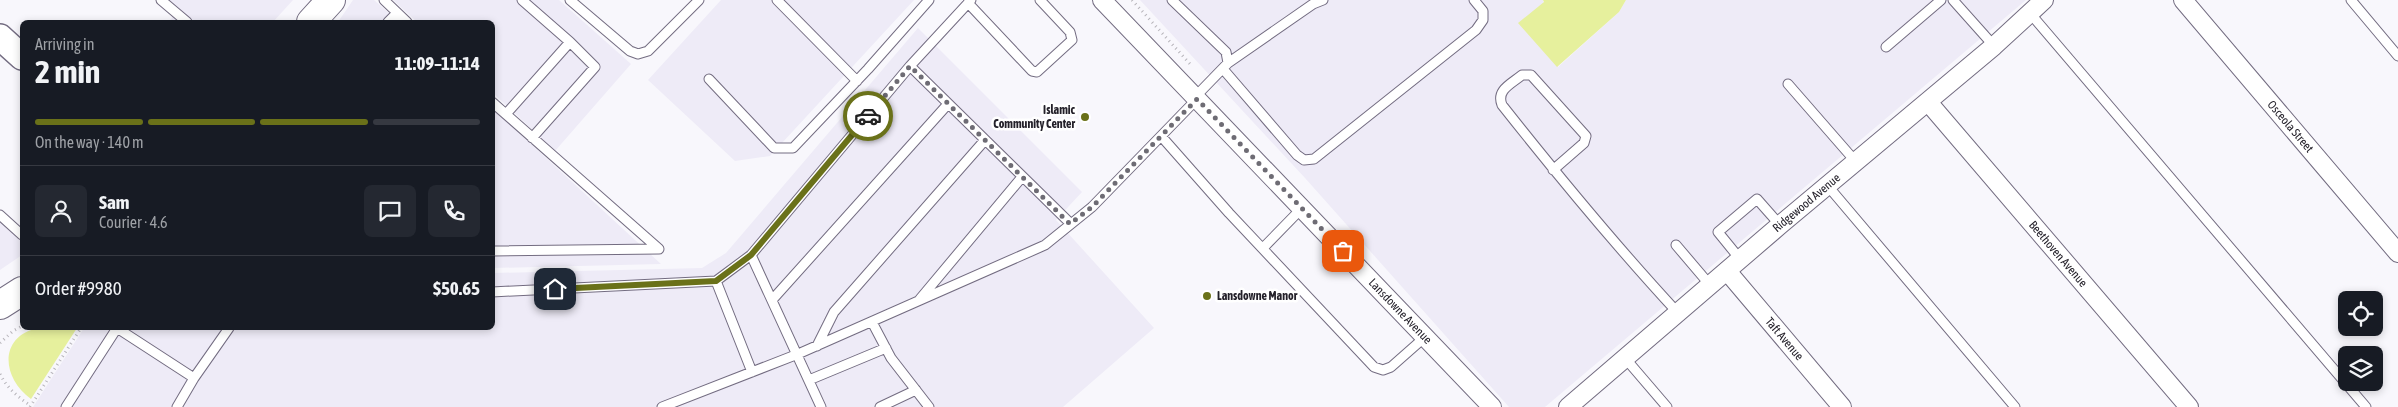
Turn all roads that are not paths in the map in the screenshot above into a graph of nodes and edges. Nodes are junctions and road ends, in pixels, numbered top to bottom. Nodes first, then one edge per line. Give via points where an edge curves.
1 (161, 0) edge
2 (331, 0) edge
3 (522, 0) edge
4 (570, 0) edge
5 (699, 0) edge
6 (777, 0) edge
7 (929, 0) edge
8 (1040, 0) edge
9 (1102, 0) edge
10 (1172, 0) edge
11 (1323, 0) edge
12 (1474, 0) edge
13 (1941, 0) edge
14 (1953, 0) edge
15 (2044, 0) edge
16 (2183, 0) edge
17 (2351, 0) edge
18 (970, 2) edge
19 (392, 5) edge
20 (2029, 12) junction
21 (185, 20) edge
22 (314, 20) edge
23 (388, 20) edge
24 (405, 20) edge
25 (0, 36) edge
26 (570, 42) junction
27 (1994, 46) junction
28 (1886, 47) dead end
29 (20, 55) edge
30 (2398, 56) edge
31 (910, 66) junction
32 (1226, 66) junction
33 (709, 79) dead end
34 (856, 81) junction
35 (1788, 84) dead end
36 (1196, 98) junction
37 (1928, 102) junction
38 (948, 104) junction
39 (495, 105) edge
40 (506, 114) junction
41 (1161, 136) junction
42 (532, 138) junction
43 (985, 140) junction
44 (1856, 162) junction
45 (1554, 170) junction
46 (1022, 177) junction
47 (1827, 185) junction
48 (1302, 208) junction
49 (0, 215) edge
50 (1070, 224) junction
51 (1780, 225) junction
52 (20, 233) edge
53 (1676, 245) dead end
54 (1263, 248) junction
55 (495, 251) edge
56 (2398, 253) edge
57 (751, 255) junction
58 (1740, 259) junction
59 (1726, 271) junction
60 (716, 281) junction
61 (1710, 285) junction
62 (20, 292) edge
63 (495, 292) edge
64 (772, 300) junction
65 (918, 301) junction
66 (0, 305) edge
67 (1678, 313) junction
68 (872, 322) junction
69 (116, 330) edge
70 (120, 330) edge
71 (228, 330) edge
72 (1425, 337) junction
73 (817, 346) junction
74 (886, 348) junction
75 (798, 354) junction
76 (1625, 358) junction
77 (752, 372) junction
78 (194, 378) junction
79 (809, 380) junction
80 (916, 390) junction
81 (66, 407) edge
82 (177, 407) edge
83 (662, 407) edge
84 (821, 407) edge
85 (880, 407) edge
86 (929, 407) edge
87 (1492, 407) edge
88 (1568, 407) edge
89 (1667, 407) edge
90 (1842, 407) edge
91 (2015, 407) edge
92 (2189, 407) edge
93 (2366, 407) edge

1 - 21 lane
2 - 22 main road
3 - 26 lane
4 - 5 lane via 638,54 648,51
6 - 34 lane
7 - 34 lane
8 - 18 lane via 1070,32 1072,40 1037,72 1032,71
9 - 36 street, Lansdowne Avenue
10 - 32 lane via 1226,52
11 - 32 lane
12 - 32 lane via 1484,11 1483,20 1476,30 1314,159 1304,160 1297,155
13 - 28 lane
14 - 27 lane
15 - 20 street, Ridgewood Avenue
16 - 56 street, Osceola Street
17 - 30 lane
18 - 31 lane
19 - 23 lane
19 - 24 lane
20 - 27 street, Ridgewood Avenue
20 - 93 lane
25 - 29 street
26 - 40 lane
26 - 42 lane via 595,67
27 - 37 street, Ridgewood Avenue
31 - 38 lane
31 - 57 lane
32 - 36 lane
33 - 34 lane via 774,148 793,148
35 - 44 lane
36 - 41 lane
36 - 48 street, Lansdowne Avenue
37 - 44 street, Ridgewood Avenue
37 - 92 street, Beethoven Avenue
38 - 43 lane
38 - 64 lane
39 - 40 lane
40 - 42 lane
41 - 50 lane via 1092,207
41 - 54 lane
42 - 55 lane via 659,249
43 - 46 lane
43 - 73 lane via 834,312
44 - 47 street, Ridgewood Avenue
45 - 45 lane via 1584,144 1586,136 1531,75 1522,75 1501,91 1502,106
45 - 67 lane
46 - 50 lane
46 - 65 lane
47 - 51 street, Ridgewood Avenue
47 - 91 lane
48 - 54 lane
48 - 72 street, Lansdowne Avenue
49 - 52 lane
50 - 65 lane via 1046,245
51 - 58 street, Ridgewood Avenue
51 - 58 lane via 1757,199 1718,232
53 - 61 lane
54 - 72 lane via 1374,367 1383,370 1391,367
57 - 60 lane
57 - 64 lane
58 - 59 street, Ridgewood Avenue
59 - 61 street, Ridgewood Avenue
59 - 90 street, Taft Avenue
60 - 63 lane
60 - 77 lane
61 - 67 street, Ridgewood Avenue
62 - 66 main road
64 - 75 lane
65 - 68 lane
67 - 76 street, Ridgewood Avenue
68 - 73 lane
68 - 74 lane
69 - 81 lane
70 - 78 lane
71 - 78 lane
72 - 87 street, Lansdowne Avenue
73 - 75 lane
74 - 79 lane
74 - 80 lane
75 - 77 lane
75 - 79 lane
76 - 88 street, Ridgewood Avenue
76 - 89 lane
77 - 83 lane
78 - 82 lane
79 - 84 lane
80 - 85 lane
80 - 86 lane

